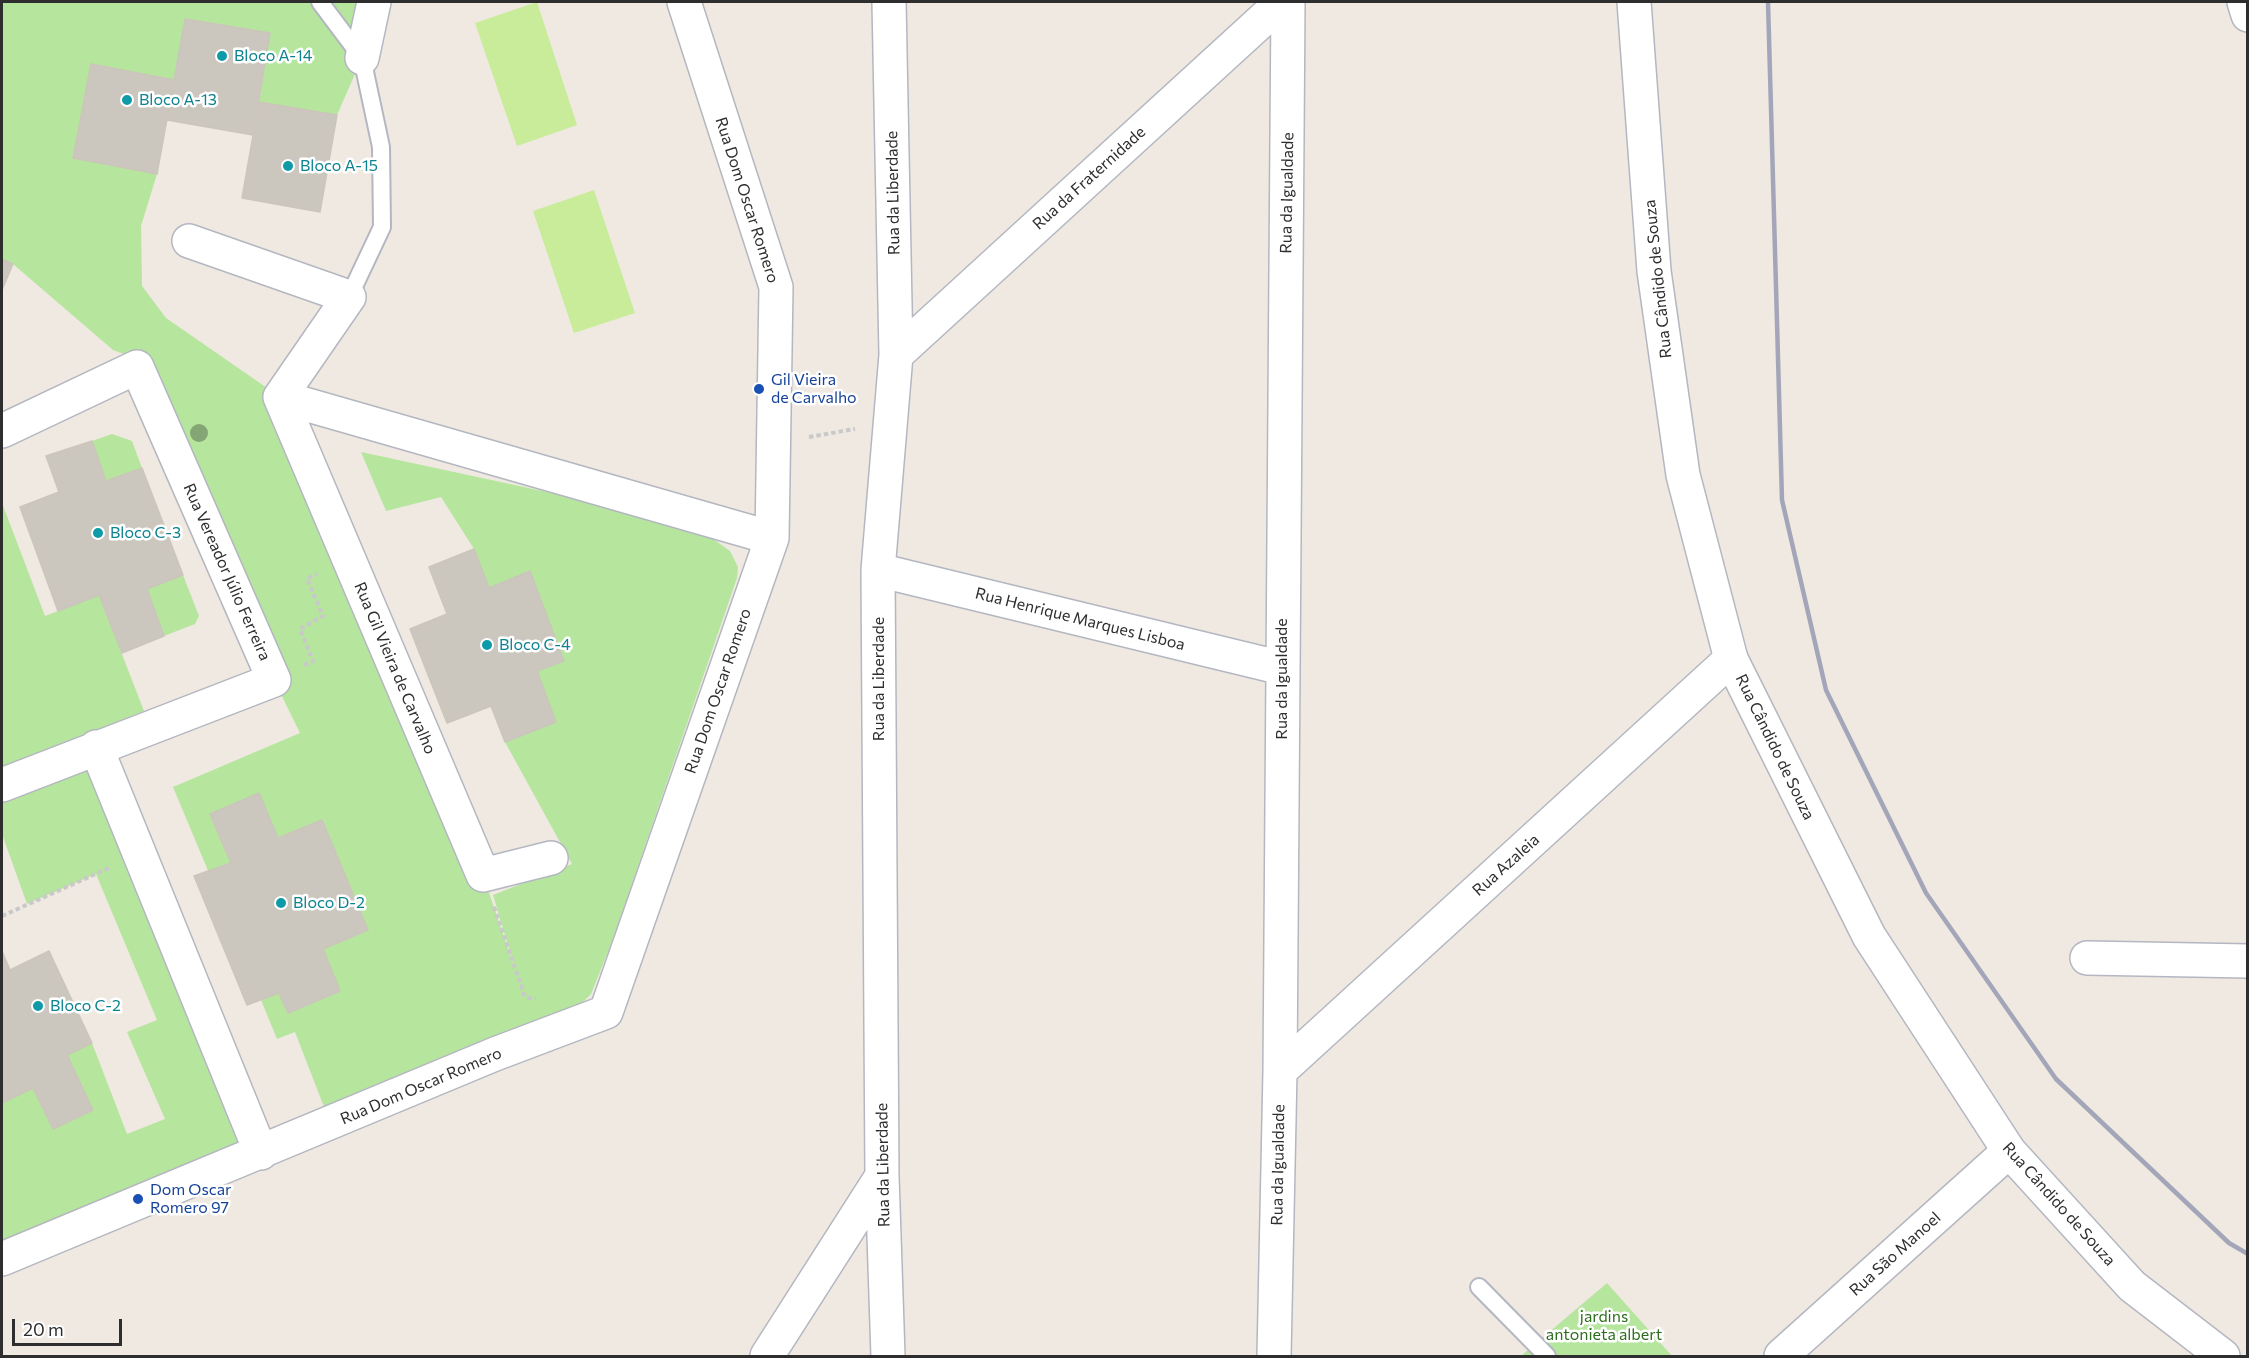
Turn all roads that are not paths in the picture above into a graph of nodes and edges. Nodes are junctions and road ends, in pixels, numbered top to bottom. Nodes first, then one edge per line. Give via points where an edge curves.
1 (320, 2) edge
2 (374, 2) edge
3 (684, 2) edge
4 (889, 2) edge
5 (1282, 2) edge
6 (1288, 2) edge
7 (1634, 2) edge
8 (2244, 2) edge
9 (2247, 15) edge
10 (362, 58) junction
11 (189, 241) dead end
12 (349, 297) junction
13 (896, 355) junction
14 (280, 397) junction
15 (2, 431) edge
16 (772, 538) junction
17 (878, 570) junction
18 (1731, 659) junction
19 (1282, 669) junction
20 (96, 747) junction
21 (2, 785) edge
22 (551, 858) dead end
23 (2087, 957) dead end
24 (2247, 961) edge
25 (1280, 1071) junction
26 (2009, 1151) junction
27 (261, 1153) junction
28 (882, 1176) junction
29 (2, 1259) edge
30 (1479, 1287) dead end
31 (766, 1356) edge
32 (888, 1356) edge
33 (1274, 1356) edge
34 (1547, 1356) edge
35 (1781, 1356) edge
36 (2223, 1356) edge

1 - 10 lane
2 - 10 street
3 - 16 street, Rua Dom Oscar Romero via 776,287
4 - 13 street, Rua da Liberdade
5 - 13 street, Rua da Fraternidade
6 - 19 street, Rua da Igualdade
7 - 18 street, Rua Cândido de Souza via 1654,271 1683,475
8 - 9 street
10 - 12 lane via 381,147 382,227
11 - 12 street
12 - 14 street
13 - 17 street, Rua da Liberdade
14 - 16 street
14 - 22 street, Rua Gil Vieira de Carvalho via 483,875
15 - 20 street, Rua Vereador Júlio Ferreira via 137,367 274,680
16 - 27 street, Rua Dom Oscar Romero via 606,1012 495,1054
17 - 19 street, Rua Henrique Marques Lisboa
17 - 28 street, Rua da Liberdade
18 - 25 street, Rua Azaleia
18 - 26 street, Rua Cândido de Souza via 1869,936
19 - 25 street, Rua da Igualdade
20 - 21 street, Rua Vereador Júlio Ferreira
20 - 27 street
23 - 24 street
25 - 33 street, Rua da Igualdade
26 - 35 street, Rua São Manoel
26 - 36 street, Rua Cândido de Souza via 2132,1286
27 - 29 street, Rua Dom Oscar Romero
28 - 31 street
28 - 32 street, Rua da Liberdade
30 - 34 lane

